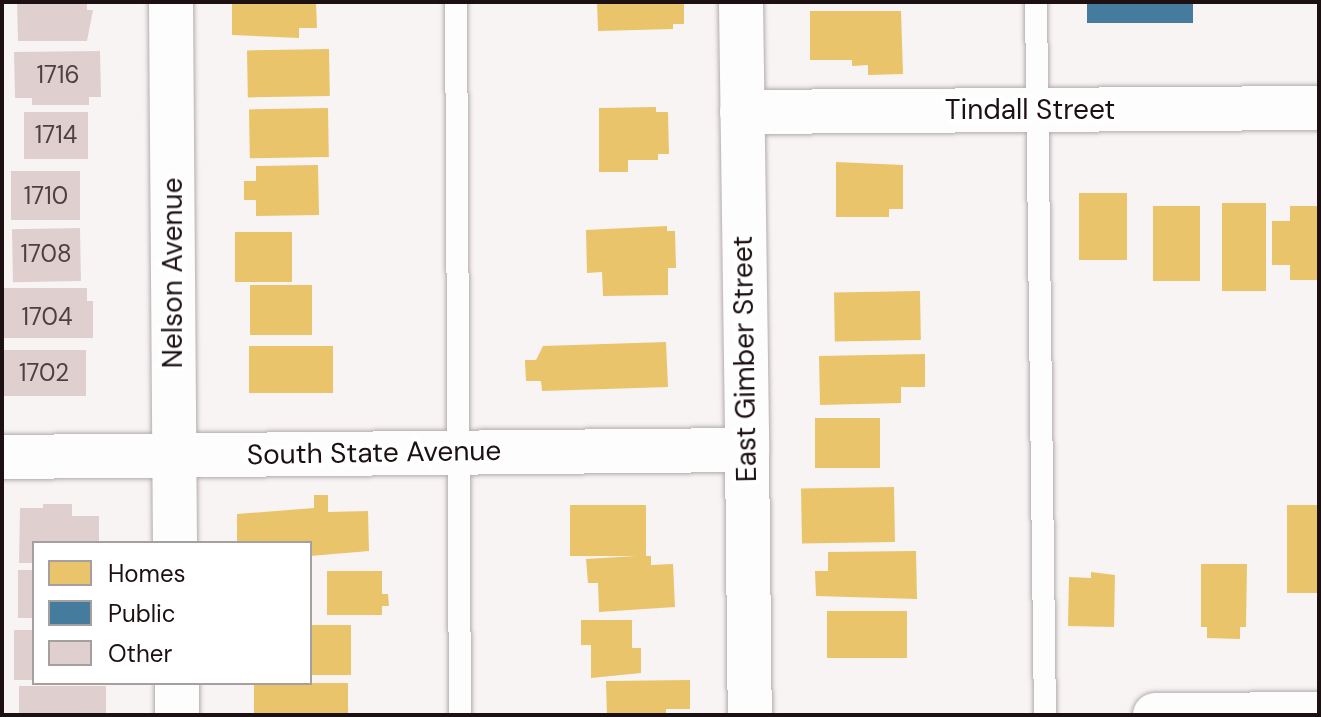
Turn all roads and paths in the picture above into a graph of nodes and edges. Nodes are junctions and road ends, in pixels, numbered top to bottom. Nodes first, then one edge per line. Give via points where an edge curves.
1 (171, 2) edge
2 (456, 2) edge
3 (741, 2) edge
4 (1036, 2) edge
5 (1319, 108) edge
6 (1037, 110) junction
7 (742, 112) junction
8 (747, 450) junction
9 (455, 452) junction
10 (174, 455) junction
11 (2, 457) edge
12 (175, 541) edge
13 (177, 685) edge
14 (1319, 714) edge
15 (177, 715) edge
16 (460, 715) edge
17 (750, 715) edge
18 (1045, 715) edge
19 (1155, 715) edge

1 - 10 street, Nelson Avenue
2 - 9 lane
3 - 7 street, East Gimber Street
4 - 6 lane
5 - 6 street, Tindall Street
6 - 7 street, Tindall Street
6 - 18 lane
7 - 8 street, East Gimber Street
8 - 9 street, South State Avenue
8 - 17 street, East Gimber Street
9 - 10 street, South State Avenue
9 - 16 lane
10 - 11 street, South State Avenue
10 - 12 street, Nelson Avenue
13 - 15 street
14 - 19 street

